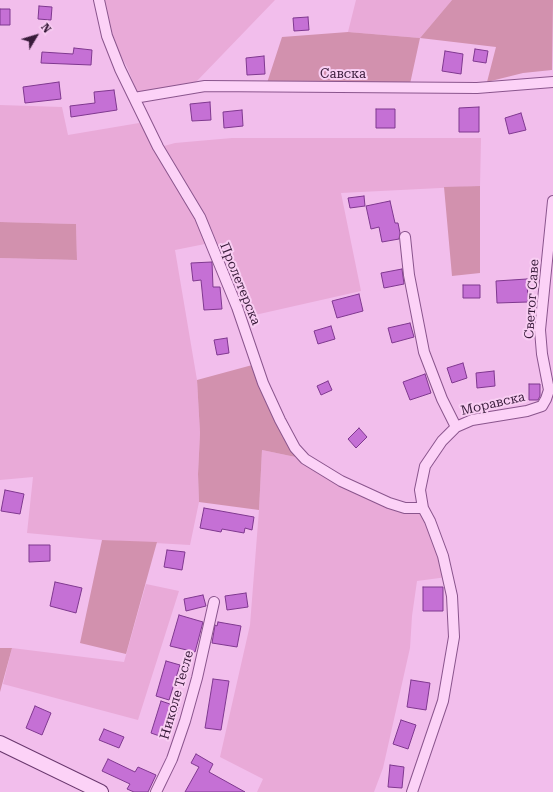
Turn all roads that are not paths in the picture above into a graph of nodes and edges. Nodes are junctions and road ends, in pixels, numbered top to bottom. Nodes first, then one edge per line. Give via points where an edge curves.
1 (99, 0) edge
2 (553, 82) edge
3 (134, 98) junction
4 (553, 201) edge
5 (405, 237) dead end
6 (550, 399) edge
7 (456, 427) junction
8 (423, 508) junction
9 (214, 602) dead end
10 (0, 743) edge
11 (101, 792) edge
12 (156, 792) edge
13 (412, 792) edge

1 - 3 street, Пролетерска via 107,36
2 - 3 street, Савска via 477,88 205,86
3 - 8 street, Пролетерска via 158,147 200,217 237,307 263,383 295,448 305,459 341,481 394,505
4 - 6 street, Светог Саве via 540,330
5 - 7 street via 410,282 424,352
6 - 7 street, Моравска via 542,406 527,411 472,420
7 - 8 street, Моравска via 442,441 425,466 420,490
8 - 13 street, Моравска via 443,556 452,596 454,637 444,701
9 - 12 street, Николе Тесле via 185,721 172,760
10 - 11 street

